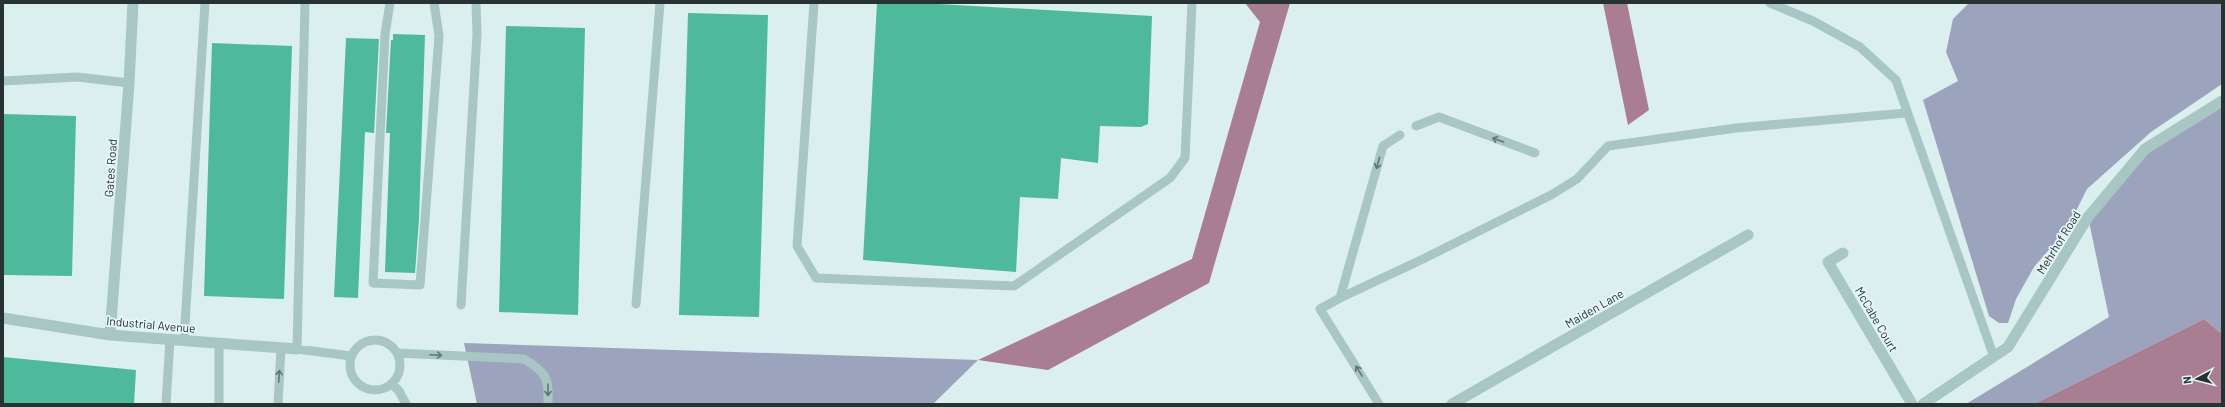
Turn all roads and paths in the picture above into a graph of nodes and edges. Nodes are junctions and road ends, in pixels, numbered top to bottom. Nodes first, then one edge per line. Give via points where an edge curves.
1 (133, 3) edge
2 (205, 3) edge
3 (305, 3) edge
4 (390, 3) edge
5 (434, 3) edge
6 (476, 3) edge
7 (660, 3) edge
8 (814, 3) edge
9 (1192, 3) edge
10 (1770, 3) edge
11 (3, 81) edge
12 (129, 83) junction
13 (2222, 101) edge
14 (1906, 113) junction
15 (1416, 126) dead end
16 (1400, 135) dead end
17 (1535, 153) dead end
18 (1748, 235) dead end
19 (1843, 253) dead end
20 (1340, 298) junction
21 (636, 304) dead end
22 (461, 305) dead end
23 (3, 318) edge
24 (110, 335) junction
25 (170, 339) junction
26 (184, 340) junction
27 (219, 343) junction
28 (281, 348) junction
29 (297, 349) junction
30 (398, 353) junction
31 (351, 356) junction
32 (1994, 357) junction
33 (392, 384) junction
34 (166, 404) edge
35 (219, 404) edge
36 (278, 404) edge
37 (406, 404) edge
38 (548, 404) edge
39 (1379, 404) edge
40 (1452, 404) edge
41 (1912, 404) edge
42 (1923, 404) edge

1 - 12 street, Gates Road
2 - 26 lane
3 - 29 lane
4 - 5 lane via 385,34 373,283 420,285 439,36
6 - 22 lane via 477,34
7 - 21 lane
8 - 9 lane via 797,246 816,278 1014,286 1170,178 1185,158
10 - 14 lane via 1813,21 1860,47 1896,80
11 - 12 lane via 77,77
12 - 24 street, Gates Road
13 - 32 street, Mehrhof Road via 2145,149 2088,217 2008,347
14 - 20 lane via 1736,128 1608,146 1577,179 1551,195
14 - 32 lane
17 -> 15 lane via 1439,116
16 -> 20 lane via 1382,146
18 - 40 street, Maiden Lane
19 - 41 street, McCabe Court via 1828,262
39 -> 20 lane via 1320,309
23 - 24 street, Industrial Avenue
24 - 25 street, Industrial Avenue
25 - 26 street, Industrial Avenue
25 - 34 lane
26 - 27 street, Industrial Avenue
27 - 28 street, Industrial Avenue
27 - 35 lane
28 - 29 street, Industrial Avenue
36 -> 28 lane
29 - 31 lane
30 - 31 lane via 393,347 378,340 362,343
30 - 33 lane via 400,370
30 -> 38 lane via 524,359 540,369 549,384
31 - 33 lane via 351,372 361,386 376,390
32 - 42 street, Mehrhof Road
33 - 37 lane

